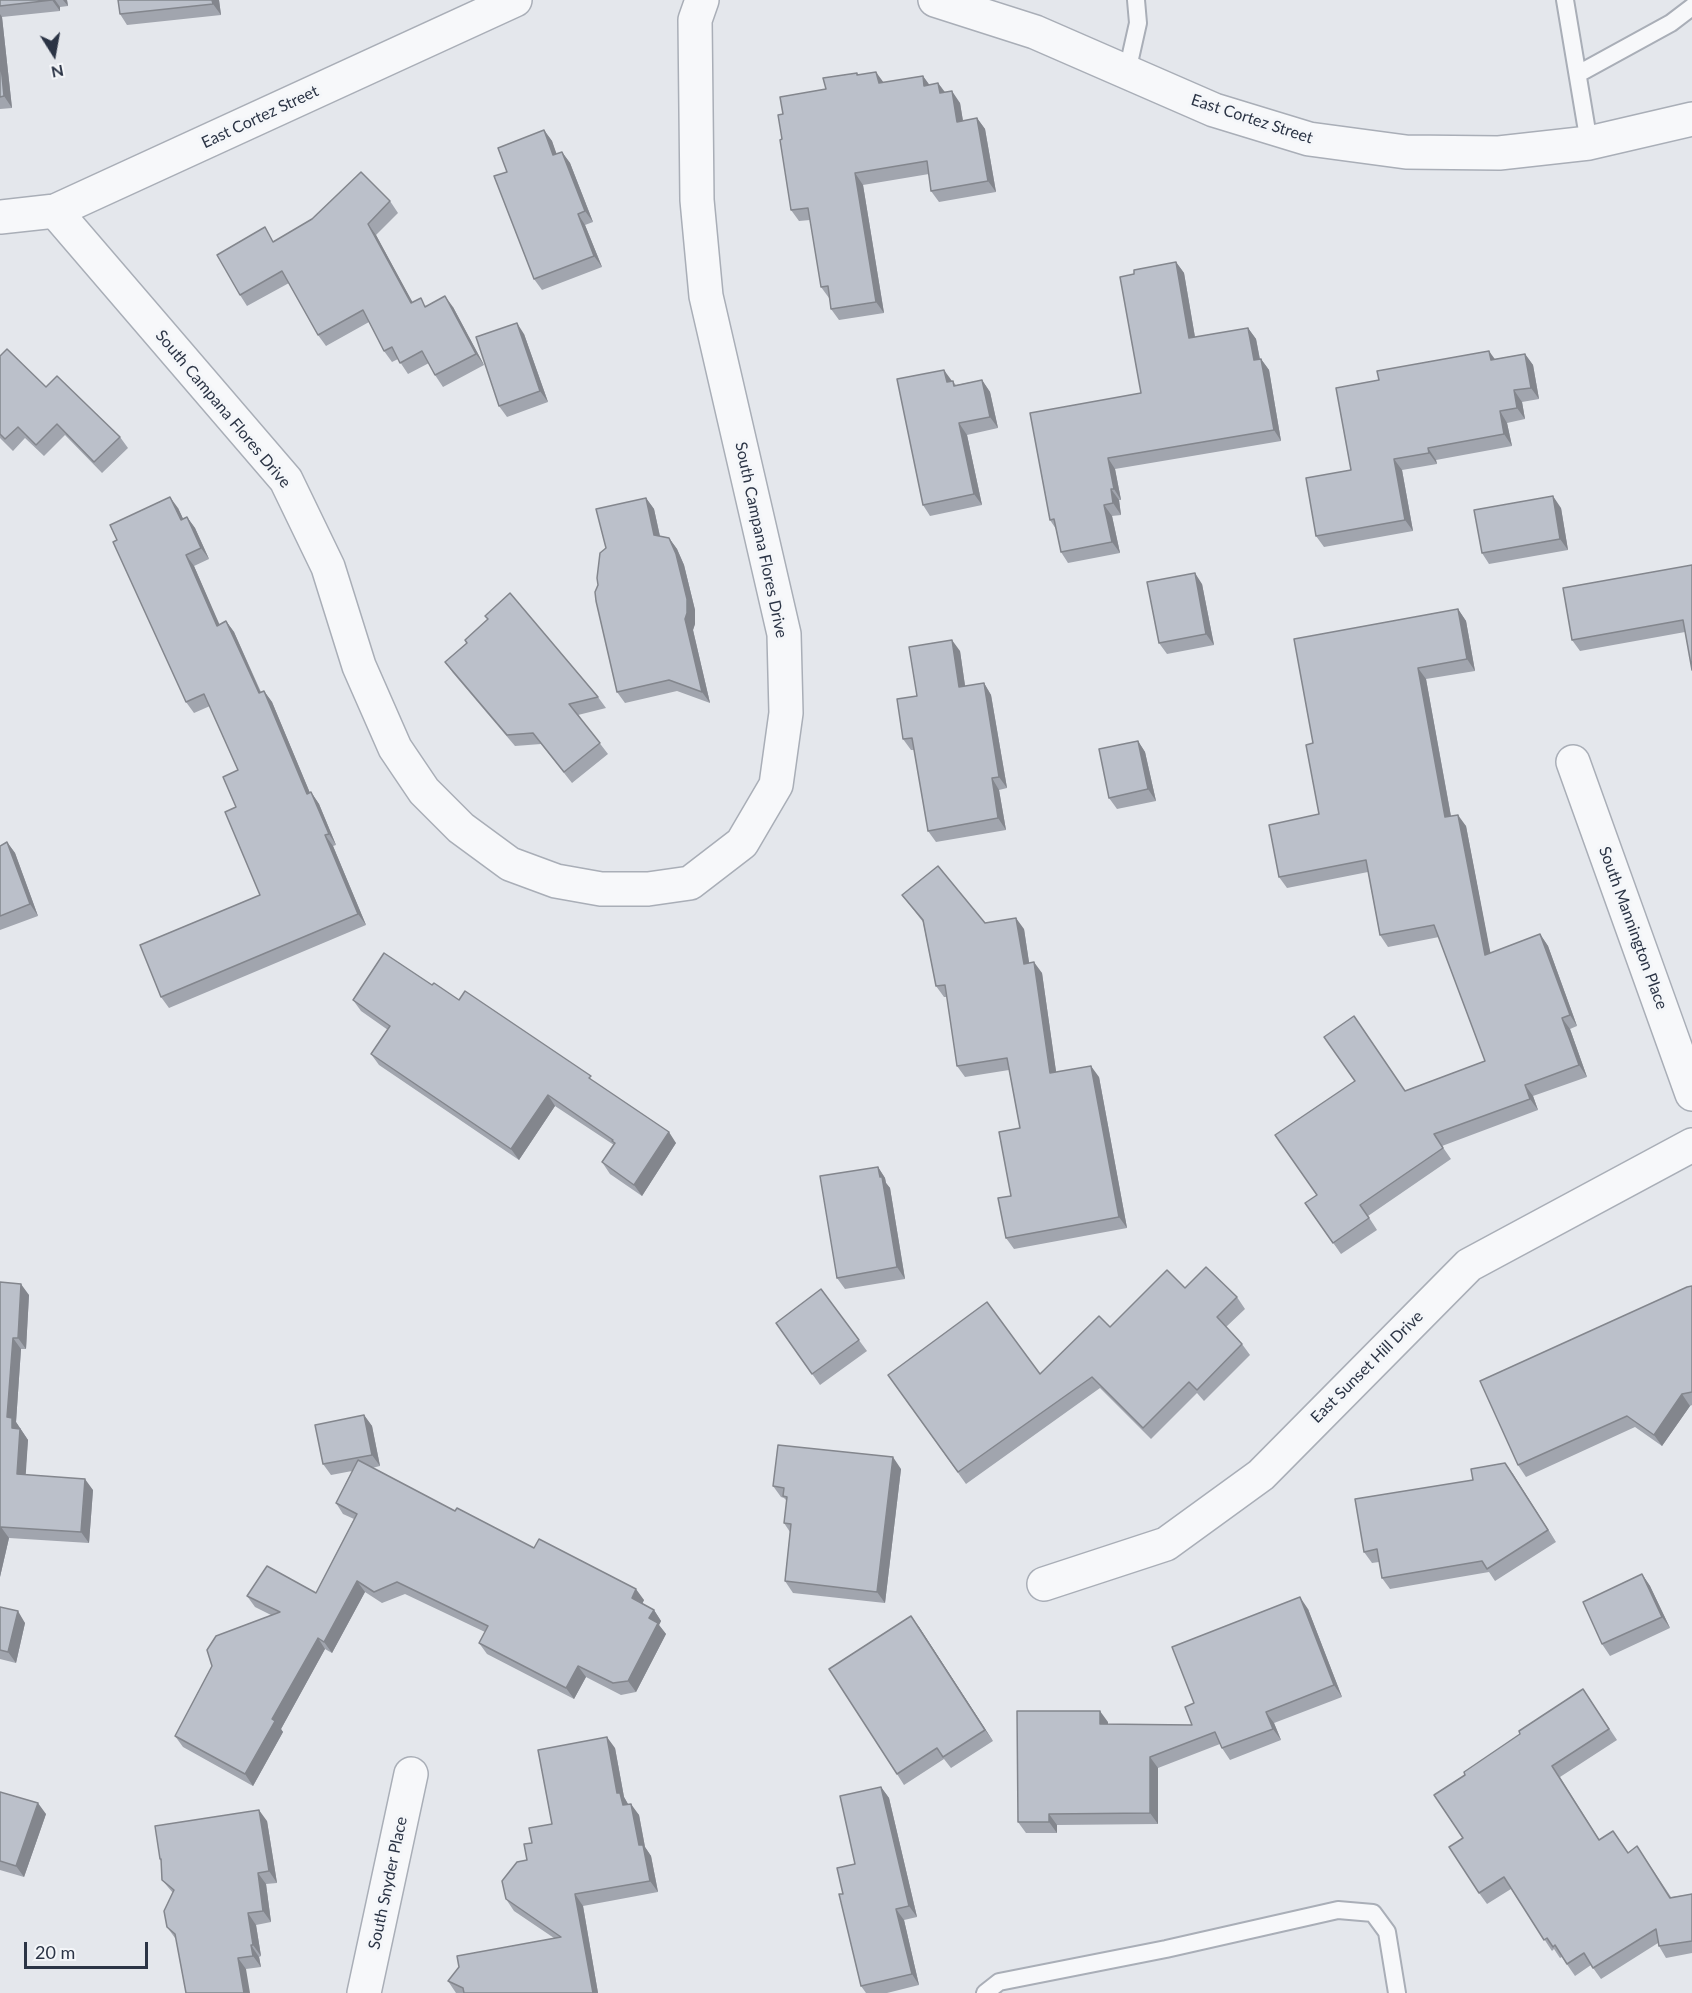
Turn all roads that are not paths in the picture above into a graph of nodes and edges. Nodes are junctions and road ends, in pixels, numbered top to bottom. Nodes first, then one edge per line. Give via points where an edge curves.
1 (515, 0) edge
2 (702, 0) edge
3 (935, 0) edge
4 (1136, 0) edge
5 (1565, 0) edge
6 (1692, 7) edge
7 (1127, 72) junction
8 (1578, 74) junction
9 (1692, 119) edge
10 (1590, 143) junction
11 (55, 211) junction
12 (0, 217) edge
13 (1573, 762) dead end
14 (1692, 1094) edge
15 (1692, 1145) edge
16 (1044, 1584) dead end
17 (411, 1774) dead end
18 (364, 1993) edge
19 (985, 1993) edge
20 (1397, 1993) edge

1 - 11 street, East Cortez Street
2 - 11 street, South Campana Flores Drive via 695,20 697,200 706,296 784,634 786,713 777,785 742,843 690,884 648,890 602,890 556,881 510,864 461,828 424,792 395,748 368,687 328,567 286,480
3 - 7 street, East Cortez Street via 1035,32
4 - 7 lane via 1138,23
5 - 8 lane
6 - 8 lane via 1671,23
7 - 10 street, East Cortez Street via 1214,110 1310,139 1406,152 1499,153
8 - 10 lane
9 - 10 street, East Cortez Street
11 - 12 street, East Cortez Street
13 - 14 street, South Mannington Place
15 - 16 street, East Sunset Hill Drive via 1469,1265 1261,1475 1166,1544
17 - 18 street, South Snyder Place
19 - 20 lane via 999,1982 1338,1910 1373,1913 1387,1932

